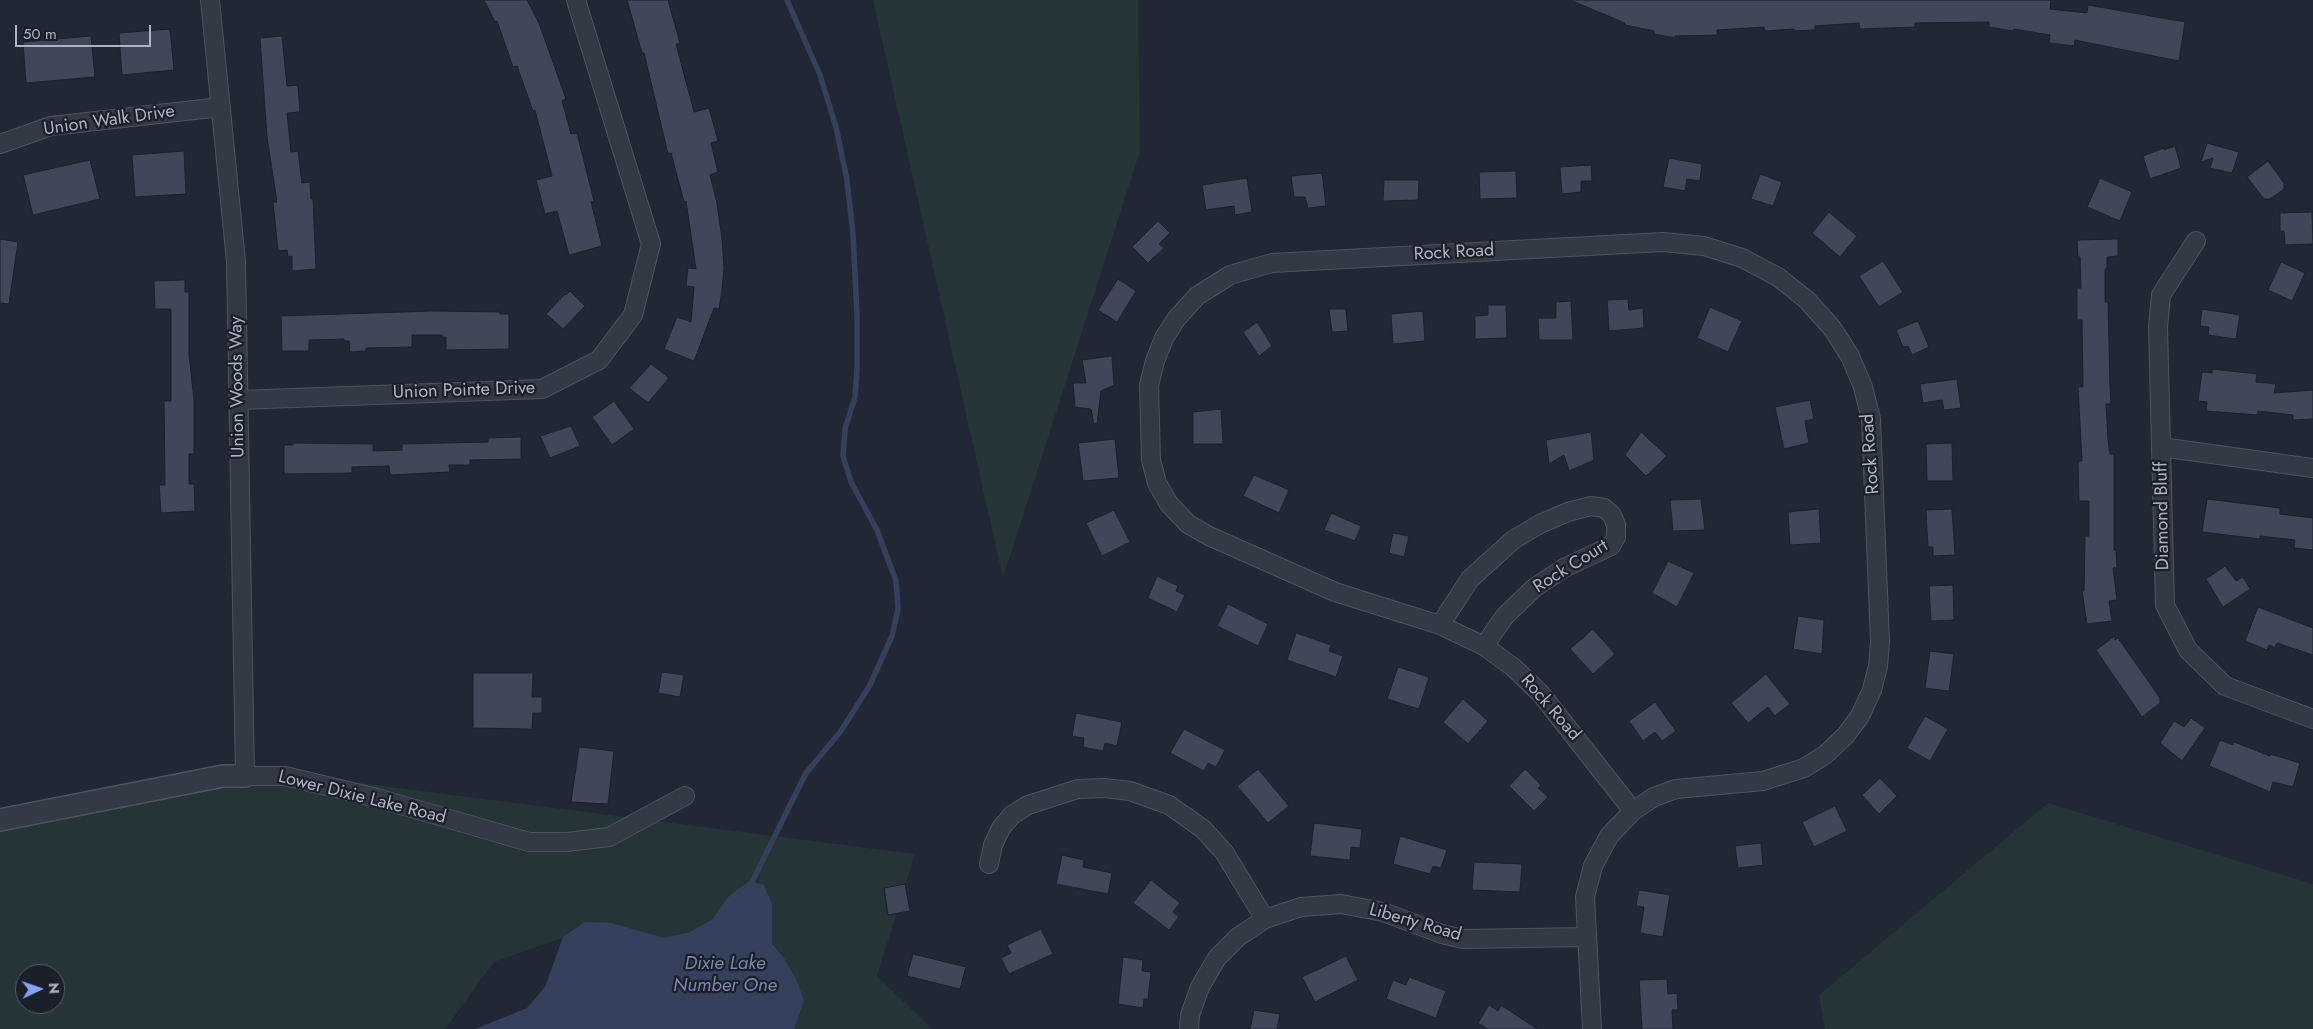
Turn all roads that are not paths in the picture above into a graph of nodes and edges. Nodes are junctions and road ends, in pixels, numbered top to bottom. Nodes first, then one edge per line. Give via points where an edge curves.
1 (210, 0) edge
2 (576, 0) edge
3 (221, 107) junction
4 (0, 144) edge
5 (2196, 241) dead end
6 (238, 400) junction
7 (2161, 448) junction
8 (2313, 468) edge
9 (1440, 625) junction
10 (1484, 646) junction
11 (2313, 719) edge
12 (245, 776) junction
13 (685, 796) dead end
14 (1633, 811) junction
15 (0, 820) edge
16 (989, 864) dead end
17 (1264, 920) junction
18 (1586, 937) junction
19 (1189, 1029) edge
20 (1592, 1029) edge

1 - 3 street, Union Woods Way
2 - 6 street, Union Pointe Drive via 651,244 634,315 599,360 542,389
3 - 4 street, Union Walk Drive via 51,126
3 - 6 street, Union Woods Way via 236,261
5 - 7 street, Diamond Bluff via 2161,295 2158,327
6 - 12 street, Union Woods Way
7 - 8 street
7 - 11 street, Diamond Bluff via 2165,604 2188,650 2225,686
9 - 10 street, Rock Road
9 - 10 street, Rock Court via 1470,580 1513,540 1540,524 1591,506 1604,508 1612,515 1616,537 1610,546 1564,568 1534,588 1505,616
9 - 14 street, Rock Road via 1335,592 1209,536 1188,524 1169,504 1157,483 1151,460 1149,385 1164,338 1197,296 1230,275 1272,263 1663,242 1704,246 1742,258 1778,277 1807,300 1832,328 1850,356 1863,387 1871,420 1880,642 1872,690 1860,716 1846,735 1804,768 1763,781 1676,789 1654,797
10 - 14 street, Rock Road via 1513,666 1541,694
12 - 13 street, Lower Dixie Lake Road via 285,776 377,798 529,842 609,837
12 - 15 street, Lower Dixie Lake Road via 222,776
14 - 18 street, Rock Road via 1608,836 1593,866 1586,897
16 - 17 street via 1001,828 1012,815 1028,805 1078,789 1130,791 1169,805 1203,829 1224,852
17 - 18 street, Liberty Road via 1301,907 1341,904 1383,912 1463,939
17 - 19 street, Liberty Road via 1238,937 1217,958 1200,987 1190,1015
18 - 20 street, Rock Road

